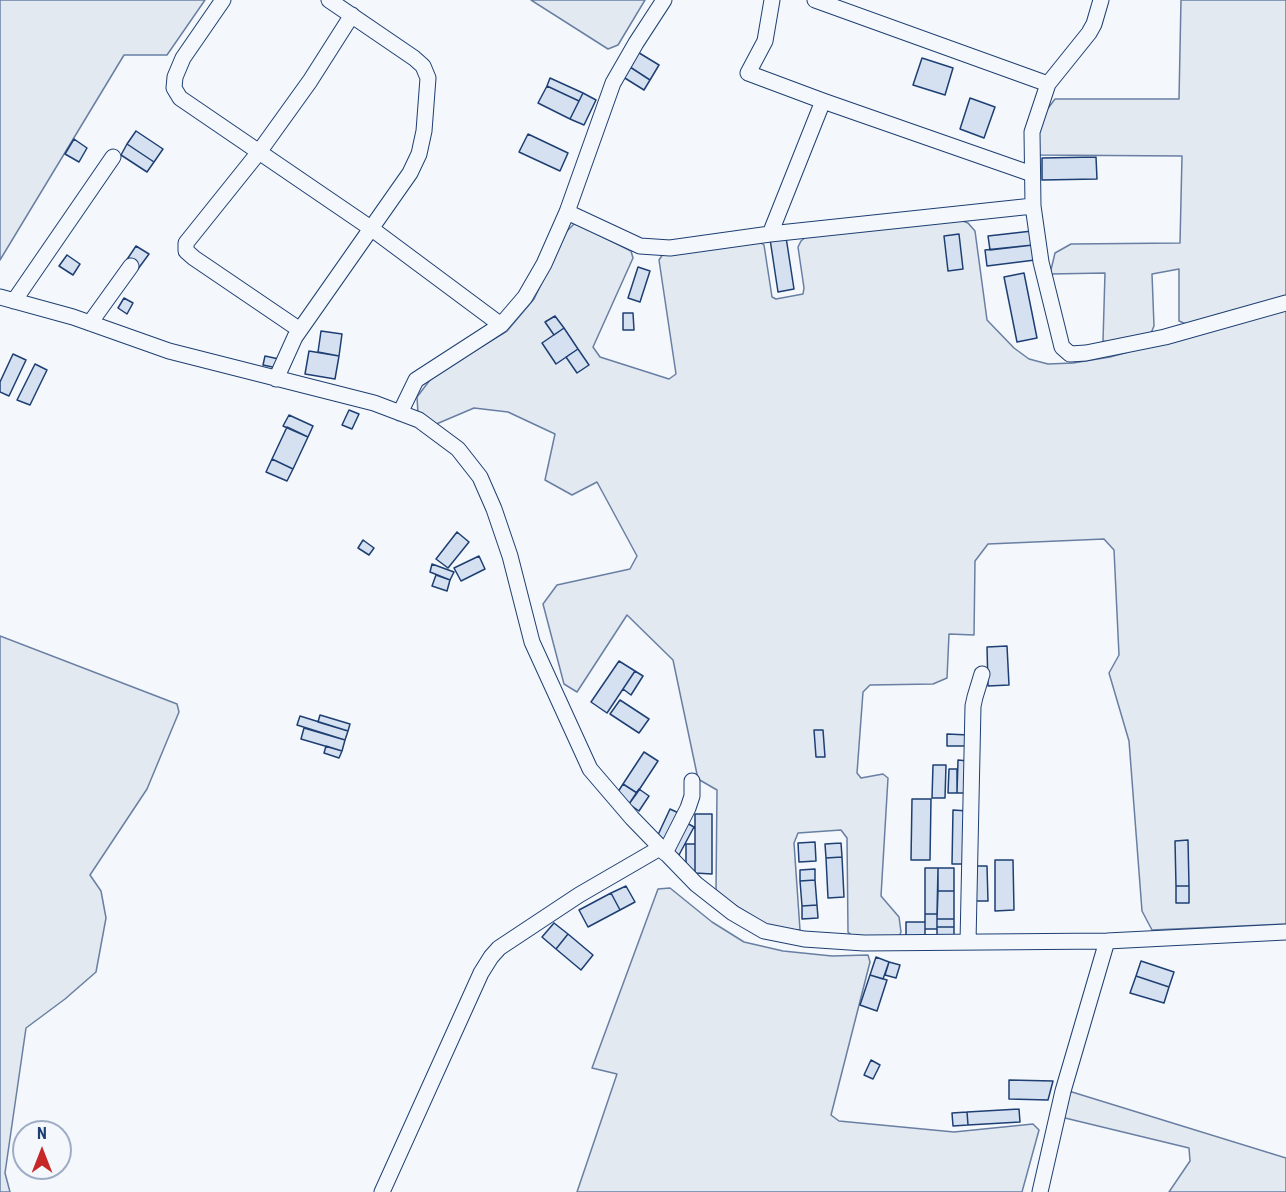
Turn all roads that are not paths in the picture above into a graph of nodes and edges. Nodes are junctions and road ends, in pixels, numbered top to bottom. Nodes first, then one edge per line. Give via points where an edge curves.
1 (223, 0) edge
2 (329, 0) edge
3 (664, 0) edge
4 (772, 0) edge
5 (815, 0) edge
6 (1101, 0) edge
7 (352, 15) junction
8 (1048, 84) junction
9 (823, 101) junction
10 (259, 152) junction
11 (113, 157) dead end
12 (1032, 174) junction
13 (1033, 206) junction
14 (567, 212) junction
15 (372, 229) junction
16 (770, 234) junction
17 (131, 266) dead end
18 (7, 299) edge
19 (1286, 303) edge
20 (90, 323) junction
21 (501, 325) junction
22 (300, 330) junction
23 (276, 379) junction
24 (400, 413) junction
25 (982, 675) dead end
26 (692, 782) dead end
27 (662, 851) junction
28 (1286, 932) edge
29 (1107, 941) junction
30 (968, 942) junction
31 (382, 1192) edge
32 (1040, 1192) edge

1 - 10 street via 183,58 174,88 180,98
2 - 7 street
3 - 14 street via 613,83
4 - 9 street via 765,41 748,73
5 - 8 street
6 - 8 street via 1089,33
7 - 10 street
7 - 15 street via 414,58 428,78 419,154
8 - 12 street via 1032,132
9 - 12 street
9 - 16 street
10 - 15 street
10 - 22 street via 186,243 186,251
11 - 18 street
12 - 13 street
13 - 16 street
13 - 19 street via 1058,335 1062,347 1070,354 1165,337
14 - 16 street via 640,246 654,248
14 - 21 street via 525,297
15 - 21 street
15 - 22 street
17 - 20 street
18 - 20 street
20 - 23 street via 169,351
21 - 24 street via 416,380
22 - 23 street
23 - 24 street
24 - 27 street via 419,420 458,449 480,477 510,556 532,642 590,769
25 - 30 street via 973,706
26 - 27 street via 688,808
27 - 30 street via 696,884 764,931 804,939 864,943
27 - 31 street via 579,895 490,957
28 - 29 street
29 - 30 street
29 - 32 street

